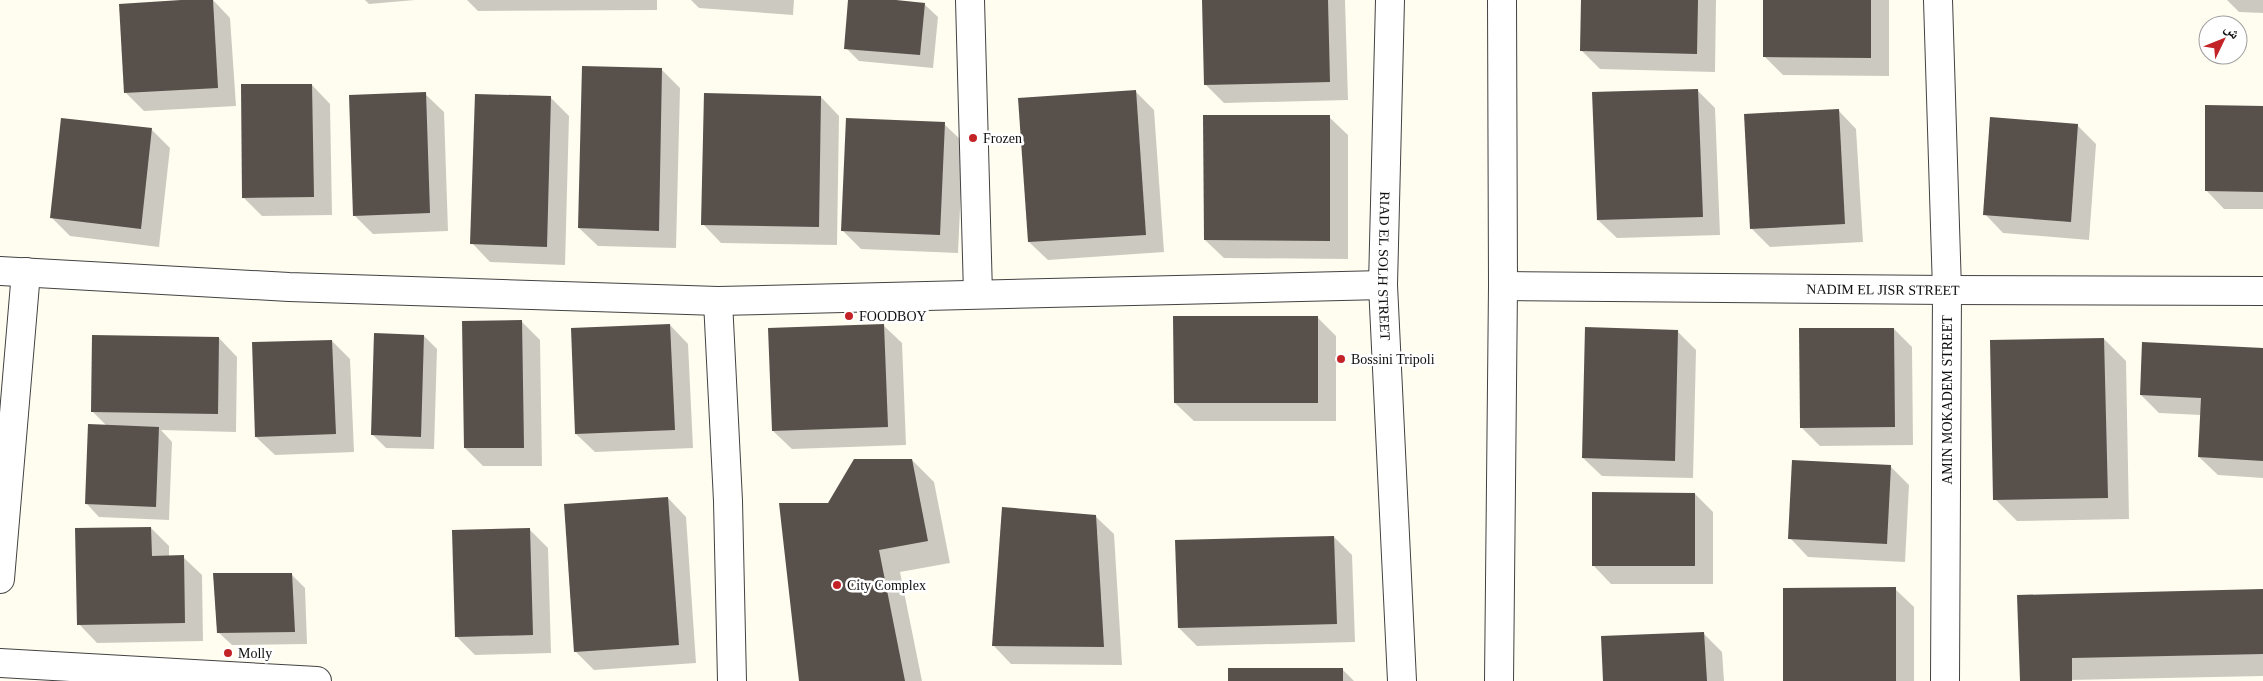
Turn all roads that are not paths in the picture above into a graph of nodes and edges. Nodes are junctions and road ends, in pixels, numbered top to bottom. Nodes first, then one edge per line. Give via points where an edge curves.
1 (970, 0) edge
2 (1390, 0) edge
3 (1502, 0) edge
4 (1938, 0) edge
5 (13, 272) edge
6 (1383, 284) junction
7 (1503, 286) junction
8 (1947, 290) junction
9 (2263, 291) edge
10 (978, 294) junction
11 (718, 301) junction
12 (0, 579) edge
13 (0, 663) edge
14 (317, 681) edge
15 (732, 681) edge
16 (1402, 681) edge
17 (1498, 681) edge
18 (1944, 681) edge

1 - 10 street
2 - 6 street, RIAD EL SOLH STREET
3 - 7 street
4 - 8 street, AMIN MOKADEM STREET
5 - 11 street via 289,287
5 - 12 street
6 - 10 street
6 - 16 street, RIAD EL SOLH STREET
7 - 8 street, NADIM EL JISR STREET
7 - 17 street
8 - 9 street, NADIM EL JISR STREET
8 - 18 street, AMIN MOKADEM STREET
10 - 11 street
11 - 15 street via 728,501
13 - 14 street

